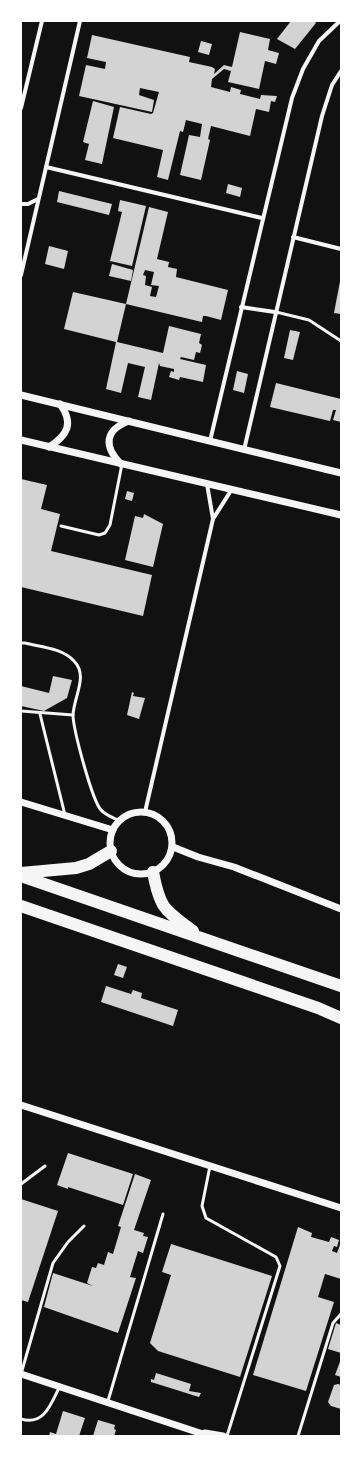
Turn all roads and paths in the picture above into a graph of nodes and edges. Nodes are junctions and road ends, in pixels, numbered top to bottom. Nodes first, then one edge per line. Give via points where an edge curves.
1 (42, 21) edge
2 (80, 21) edge
3 (340, 21) edge
4 (341, 71) edge
5 (21, 80) edge
6 (27, 82) junction
7 (21, 108) edge
8 (46, 167) junction
9 (38, 199) junction
10 (21, 204) edge
11 (262, 218) junction
12 (293, 237) junction
13 (341, 249) edge
14 (21, 275) edge
15 (241, 307) junction
16 (275, 312) junction
17 (341, 341) edge
18 (21, 395) edge
19 (60, 404) junction
20 (130, 421) junction
21 (21, 440) edge
22 (210, 442) junction
23 (49, 447) junction
24 (244, 450) junction
25 (122, 464) junction
26 (341, 473) edge
27 (207, 483) junction
28 (232, 489) junction
29 (341, 515) edge
30 (213, 519) junction
31 (61, 526) dead end
32 (21, 643) edge
33 (21, 711) edge
34 (40, 714) junction
35 (73, 715) junction
36 (21, 802) edge
37 (145, 812) junction
38 (65, 815) junction
39 (120, 821) junction
40 (113, 830) junction
41 (173, 847) junction
42 (111, 851) junction
43 (153, 872) junction
44 (21, 874) edge
45 (21, 906) edge
46 (341, 909) edge
47 (202, 938) junction
48 (341, 986) edge
49 (341, 1018) edge
50 (21, 1105) edge
51 (45, 1166) dead end
52 (210, 1166) junction
53 (21, 1184) edge
54 (341, 1208) edge
55 (163, 1214) dead end
56 (84, 1226) dead end
57 (341, 1314) edge
58 (21, 1374) edge
59 (60, 1386) junction
60 (108, 1401) junction
61 (21, 1419) edge
62 (201, 1432) junction
63 (209, 1436) edge
64 (223, 1436) edge
65 (227, 1436) edge
66 (298, 1436) edge

1 - 6 street
2 - 8 street
3 - 11 street via 319,41 303,69 292,98
4 - 12 street via 332,86 322,116
5 - 6 street
6 - 7 street
8 - 9 street
8 - 11 street
9 - 10 street
9 - 14 street
11 - 15 street
12 - 13 street
12 - 16 street
15 - 16 street
15 - 22 street
16 - 17 lane via 309,320
16 - 24 street
18 - 19 street
19 - 20 street
19 - 23 street via 69,423 66,433
20 - 22 street
20 - 25 street via 118,425 112,432 109,445 112,454
21 - 23 street
22 - 24 street
23 - 25 street
24 - 26 street
25 - 27 street
25 - 31 lane via 110,525 105,533 99,535
27 - 28 street
27 - 30 street
28 - 29 street
28 - 30 street
30 - 37 street
32 - 35 lane via 63,652 74,661 80,677
33 - 34 lane
34 - 35 lane
34 - 38 lane
35 - 39 lane via 77,741 95,799 101,811
36 - 38 street
37 - 39 street via 129,814
37 - 41 street via 158,816 164,822 172,835
38 - 40 street
39 - 40 street
40 - 42 street
41 - 43 street via 162,867
41 - 46 street via 234,867
42 - 43 street via 117,863 127,871 140,874
42 - 44 highway via 89,864 76,868
43 - 47 highway via 160,901 168,912
44 - 47 highway
45 - 49 highway
47 - 48 highway
50 - 52 street
51 - 53 lane
52 - 54 street
52 - 65 lane via 202,1206 206,1218 276,1257 280,1266
55 - 60 lane
56 - 58 lane via 53,1263
57 - 66 lane via 333,1323
58 - 59 street
59 - 60 street
59 - 61 lane via 43,1416 35,1420
60 - 62 street
62 - 63 street
62 - 64 street

